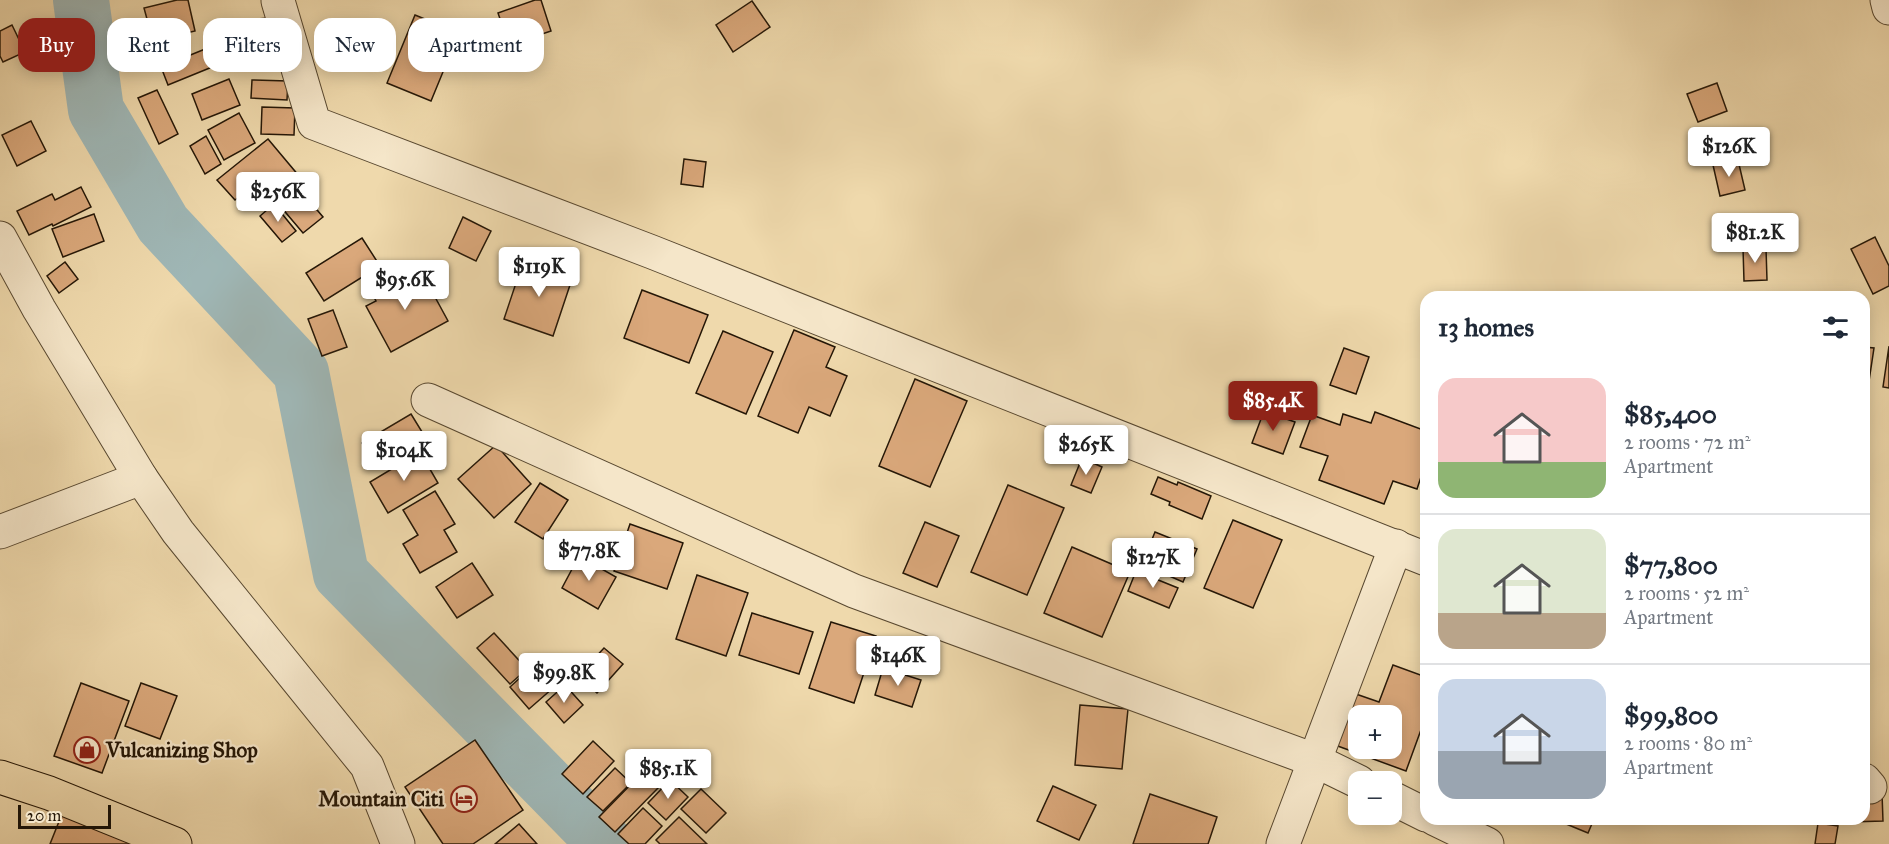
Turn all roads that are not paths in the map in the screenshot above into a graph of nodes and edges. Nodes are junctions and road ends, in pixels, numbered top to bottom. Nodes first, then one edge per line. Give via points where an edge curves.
1 (1887, 0) edge
2 (278, 1) edge
3 (1889, 9) edge
4 (0, 238) edge
5 (428, 400) dead end
6 (141, 478) junction
7 (0, 532) edge
8 (1396, 546) junction
9 (1420, 556) edge
10 (1314, 760) junction
11 (0, 777) edge
12 (1348, 777) edge
13 (1402, 803) edge
14 (1420, 812) edge
15 (1447, 825) edge
16 (175, 844) edge
17 (398, 844) edge
18 (1283, 844) edge
19 (1486, 844) edge

1 - 3 street
2 - 8 street via 314,123
4 - 6 street
5 - 10 street via 854,591
6 - 7 street
6 - 17 street via 178,531 367,766
8 - 9 street
8 - 10 street
10 - 12 street
10 - 18 street
11 - 16 main road
13 - 14 street
15 - 19 street

